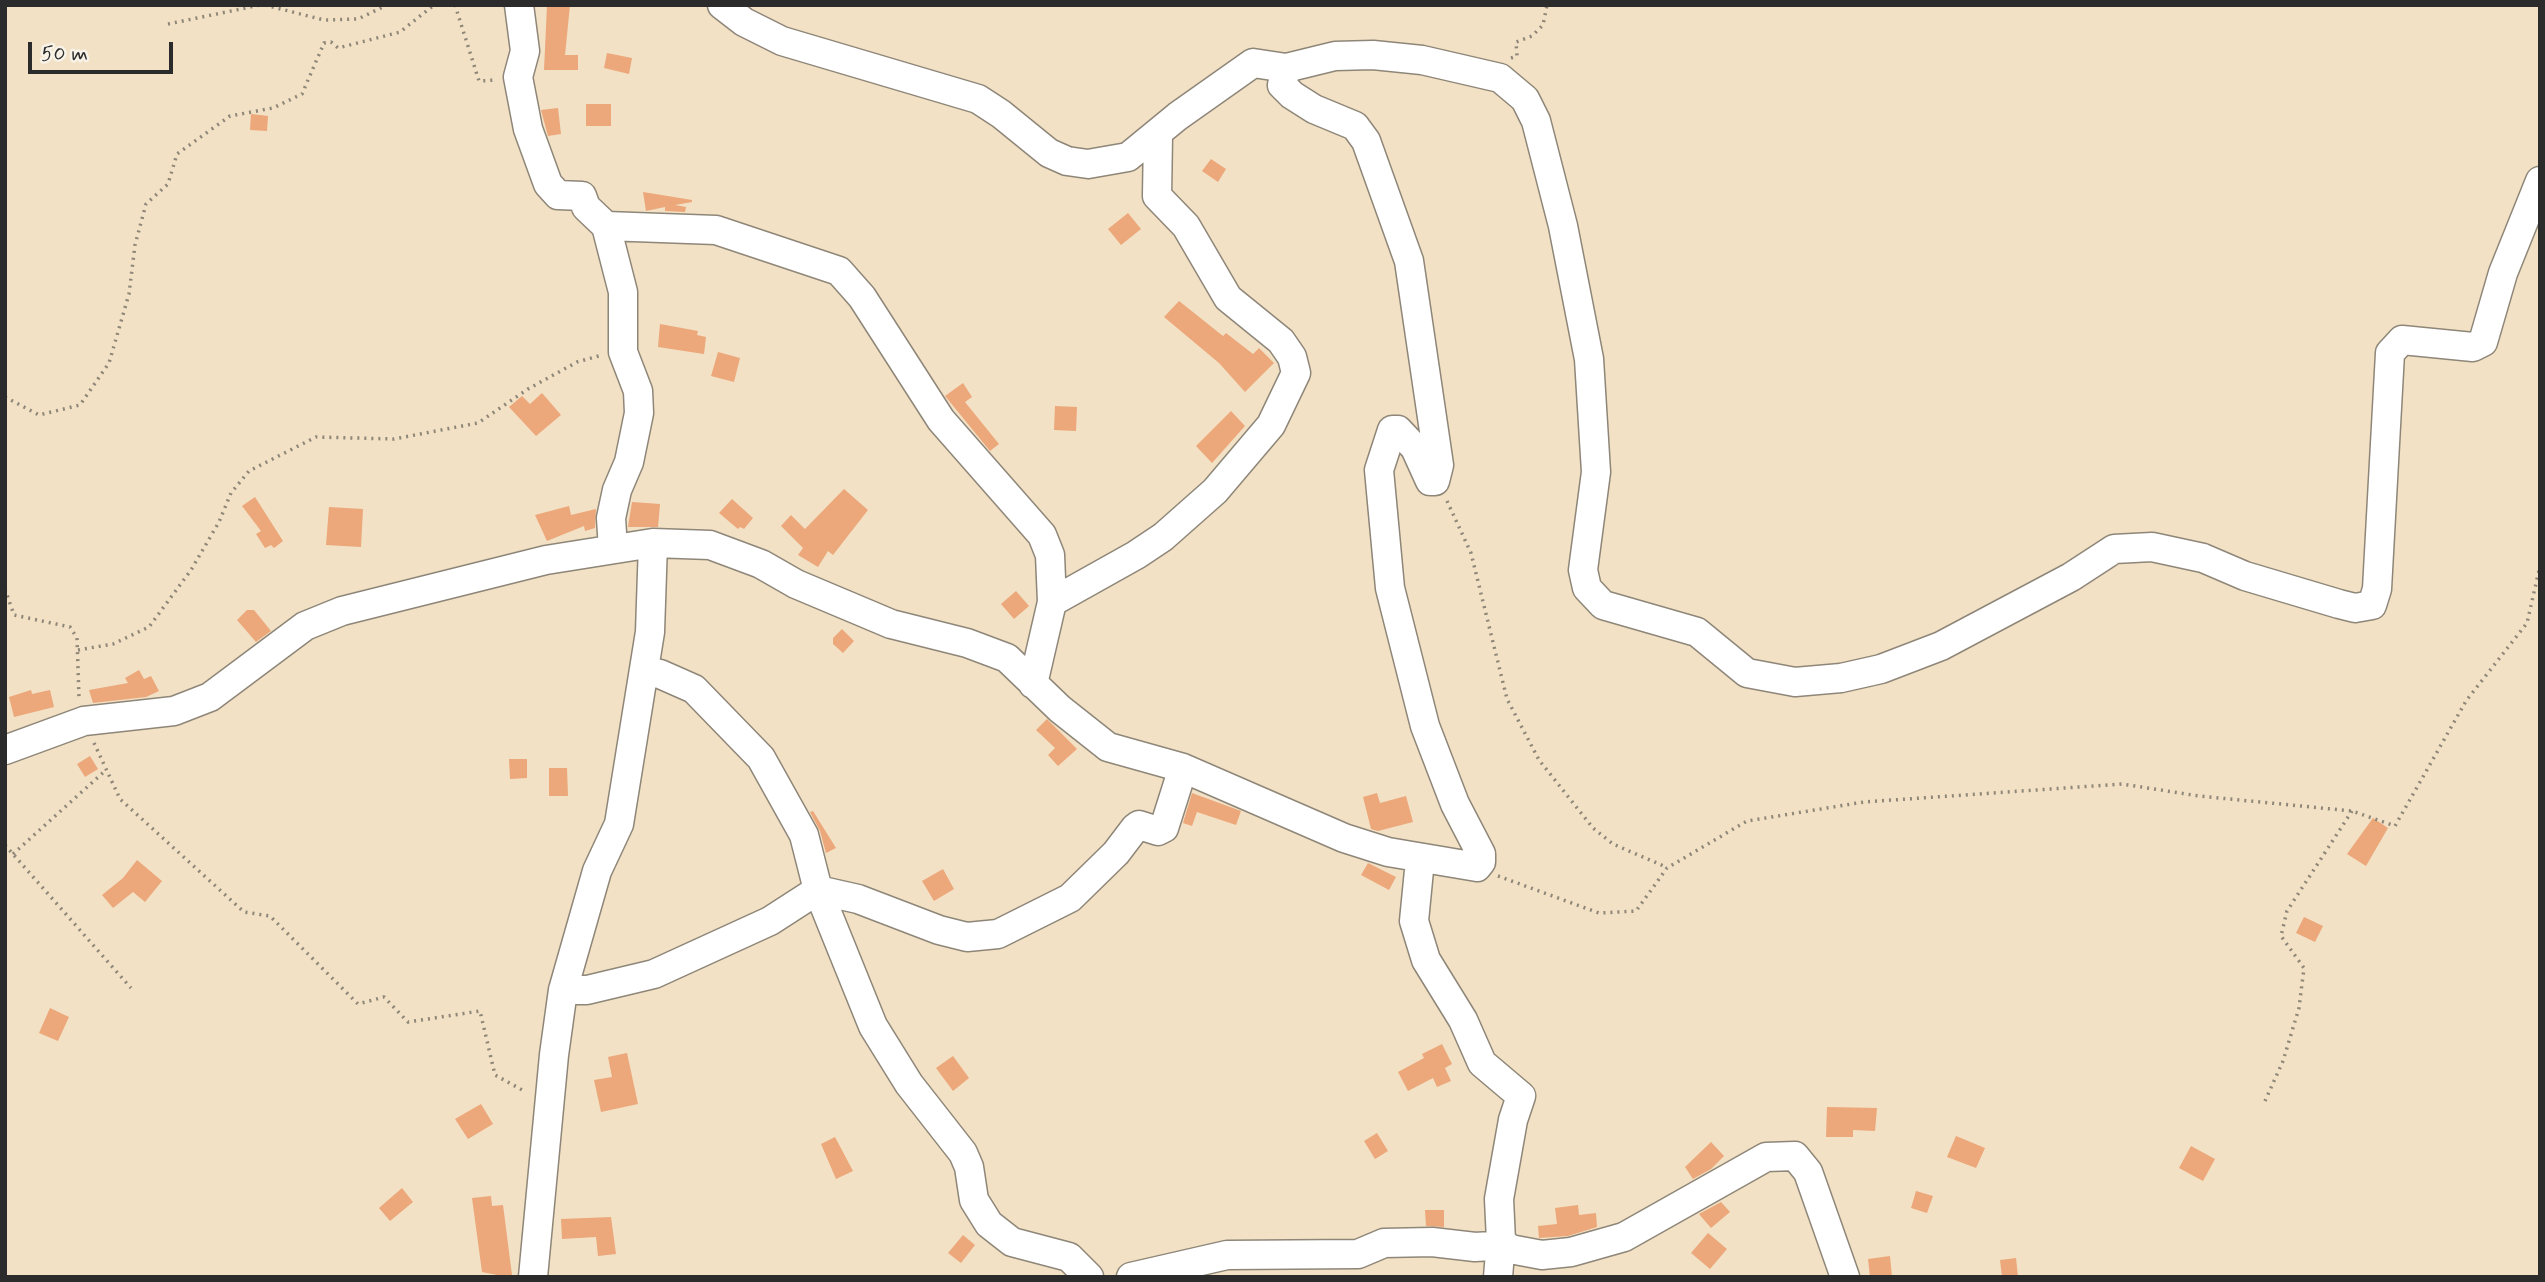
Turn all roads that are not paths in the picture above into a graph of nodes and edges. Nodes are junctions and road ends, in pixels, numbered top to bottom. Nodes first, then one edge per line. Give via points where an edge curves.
1 (519, 5) edge
2 (722, 5) edge
3 (1286, 68) junction
4 (1158, 135) junction
5 (2540, 181) edge
6 (606, 226) junction
7 (653, 543) junction
8 (613, 549) junction
9 (1052, 602) junction
10 (643, 671) junction
11 (1034, 684) junction
12 (7, 746) edge
13 (1183, 768) junction
14 (1420, 860) junction
15 (818, 890) junction
16 (563, 990) junction
17 (1501, 1241) junction
18 (533, 1277) edge
19 (1089, 1277) edge
20 (1131, 1277) edge
21 (1498, 1277) edge
22 (1845, 1277) edge

1 - 6 street via 524,51 518,77 528,129 548,184 558,195 582,196 586,207
2 - 4 street via 782,41 978,99 1049,153 1067,161 1098,163 1128,157
3 - 4 street via 1253,63
3 - 5 street via 1335,57 1422,60 1500,78 1525,99 1536,121 1563,226 1590,371 1596,472 1583,570 1587,588 1603,605 1697,632 1747,673 1795,682 1881,669 1941,646 2114,549 2152,547 2203,558 2245,576 2347,606 2372,605 2377,589 2390,353 2402,340 2473,347 2483,342 2503,273
3 - 14 street via 1282,85 1314,108 1355,126 1366,141 1409,261 1439,465 1435,481 1427,476 1415,448 1398,430 1392,430 1379,470 1390,588 1425,726 1455,804 1481,854 1477,867
4 - 9 street via 1157,196 1186,226 1228,298 1281,341 1296,373 1271,425 1215,491 1163,537
6 - 8 street via 623,292 623,352 638,391 639,413 611,518
6 - 9 street via 716,230 839,271 862,297 941,420 1042,535 1050,555
7 - 8 street
7 - 10 street via 650,632
7 - 11 street via 710,545 748,559 891,624 967,643 1007,659
8 - 12 street via 547,560 342,611 305,626 210,697 174,711 91,721
9 - 11 street
10 - 15 street via 694,689 761,758 804,835
10 - 16 street via 619,824 597,871
11 - 13 street via 1108,747
13 - 14 street via 1344,838
13 - 15 street via 1164,828 1158,831 1139,825 1070,898 998,934 967,937
14 - 17 street via 1414,921 1426,960 1463,1020 1482,1063 1521,1096 1499,1199
15 - 16 street via 770,921 654,974 587,990
15 - 19 street via 873,1026 909,1084 962,1153 974,1200 989,1224 1012,1242 1069,1258
16 - 18 street
17 - 20 street via 1475,1247 1384,1243 1359,1254 1227,1255
17 - 21 street
17 - 22 street via 1510,1249 1542,1255 1610,1241 1766,1157 1795,1156 1808,1172

